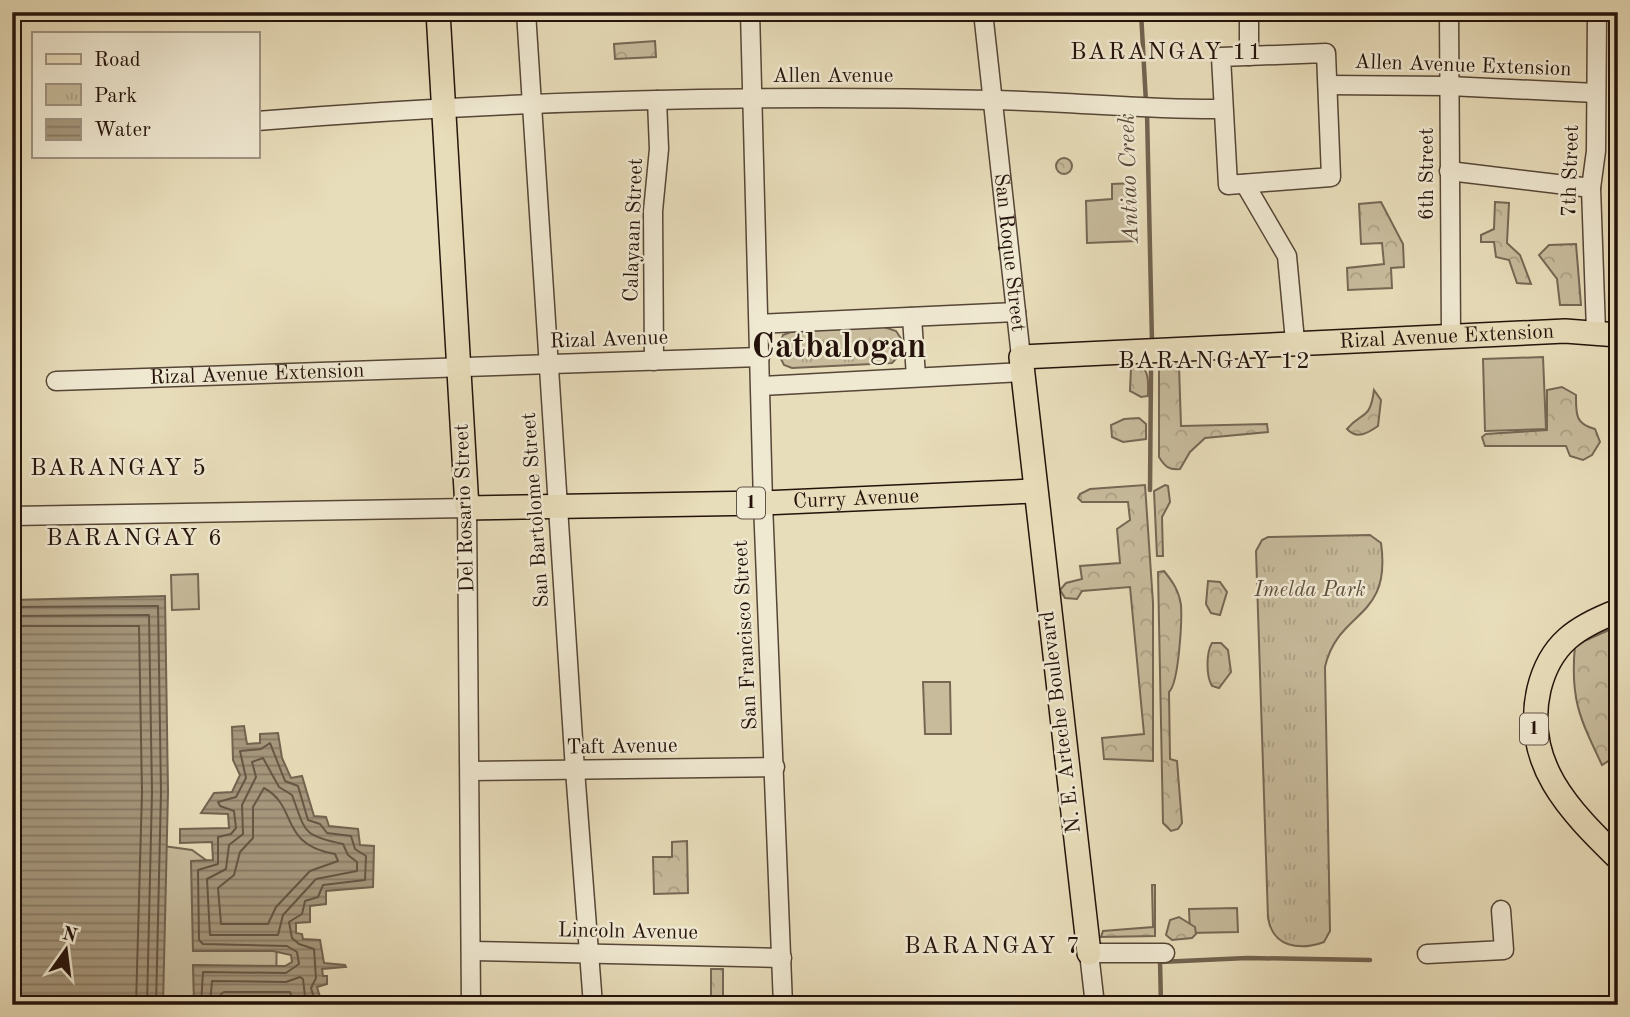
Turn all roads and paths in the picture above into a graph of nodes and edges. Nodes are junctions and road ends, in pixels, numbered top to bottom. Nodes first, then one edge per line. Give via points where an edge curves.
1 (438, 12) edge
2 (526, 12) edge
3 (750, 12) edge
4 (982, 12) edge
5 (1249, 12) edge
6 (1449, 12) edge
7 (1597, 12) edge
8 (1249, 56) junction
9 (1328, 85) junction
10 (1449, 86) junction
11 (1596, 93) junction
12 (753, 98) junction
13 (657, 100) junction
14 (992, 100) junction
15 (530, 104) junction
16 (443, 106) junction
17 (1223, 109) junction
18 (259, 121) edge
19 (1449, 172) junction
20 (1245, 184) junction
21 (1591, 188) junction
22 (1016, 312) junction
23 (912, 317) junction
24 (760, 324) junction
25 (1607, 333) edge
26 (1451, 336) junction
27 (1295, 341) junction
28 (760, 357) junction
29 (654, 361) junction
30 (1022, 364) junction
31 (549, 365) junction
32 (459, 369) junction
33 (916, 377) junction
34 (55, 381) dead end
35 (761, 386) junction
36 (1034, 491) junction
37 (763, 503) junction
38 (559, 506) junction
39 (467, 508) junction
40 (12, 516) edge
41 (1618, 611) edge
42 (775, 767) junction
43 (575, 770) junction
44 (470, 771) junction
45 (1618, 858) edge
46 (1501, 910) dead end
47 (472, 951) junction
48 (1089, 953) junction
49 (1160, 953) dead end
50 (589, 954) junction
51 (1427, 954) dead end
52 (782, 958) junction
53 (471, 1005) edge
54 (593, 1005) edge
55 (782, 1005) edge
56 (1095, 1005) edge

1 - 16 main road, Del Rosario Street
2 - 15 street, San Bartolome Street
3 - 12 street, San Francisco Street
4 - 14 street, San Roque Street
5 - 8 street
6 - 10 street, 6th Street
7 - 11 street, 7th Street
8 - 9 street via 1326,53
8 - 17 street via 1221,57
9 - 10 street, Allen Avenue Extension
9 - 20 street via 1331,177
10 - 11 street, Allen Avenue Extension
10 - 19 street, 6th Street
11 - 21 street, 7th Street
12 - 13 street, Allen Avenue
12 - 14 street, Allen Avenue
12 - 24 street, San Francisco Street
13 - 15 street, Allen Avenue
13 - 29 street, Calayaan Street
14 - 17 street, Allen Avenue
14 - 22 street, San Roque Street
15 - 16 street, Allen Avenue
15 - 31 street, San Bartolome Street
16 - 18 street
16 - 32 main road, Del Rosario Street
17 - 20 street via 1228,185
19 - 21 street
19 - 26 street, 6th Street
20 - 27 street via 1287,256
21 - 25 street, 7th Street
22 - 23 street
22 - 30 street, San Roque Street
23 - 24 street
23 - 33 street
24 - 28 street, San Francisco Street
25 - 26 main road, Rizal Avenue Extension
26 - 27 main road, Rizal Avenue Extension
27 - 30 main road, Rizal Avenue Extension via 1134,351
28 - 29 street, Rizal Avenue
28 - 35 street, San Francisco Street
29 - 31 street, Rizal Avenue
30 - 33 street
30 - 36 main road, San Roque Street
31 - 32 street, Rizal Avenue
31 - 38 street, San Bartolome Street
32 - 34 street, Rizal Avenue Extension
32 - 39 main road, Del Rosario Street
33 - 35 street
35 - 37 street, San Francisco Street
36 - 37 main road, Curry Avenue / 1
36 - 48 main road, N. E. Arteche Boulevard
37 - 38 main road, Curry Avenue / 1
37 - 42 street, San Francisco Street
38 - 39 main road, Curry Avenue / 1
38 - 43 street, San Bartolome Street
39 - 40 street
39 - 44 street, Del Rosario Street
41 - 45 main road, 1 via 1563,640 1542,677 1533,723 1538,751 1551,781 1588,830
42 - 43 street, Taft Avenue
42 - 52 street, San Francisco Street
43 - 44 street, Taft Avenue
43 - 50 street, San Bartolome Street
44 - 47 street, Del Rosario Street
46 - 51 street via 1504,950
47 - 50 street, Lincoln Avenue
47 - 53 street, Del Rosario Street
48 - 49 street
48 - 56 street
50 - 52 street, Lincoln Avenue
50 - 54 street, San Bartolome Street
52 - 55 street, San Francisco Street

